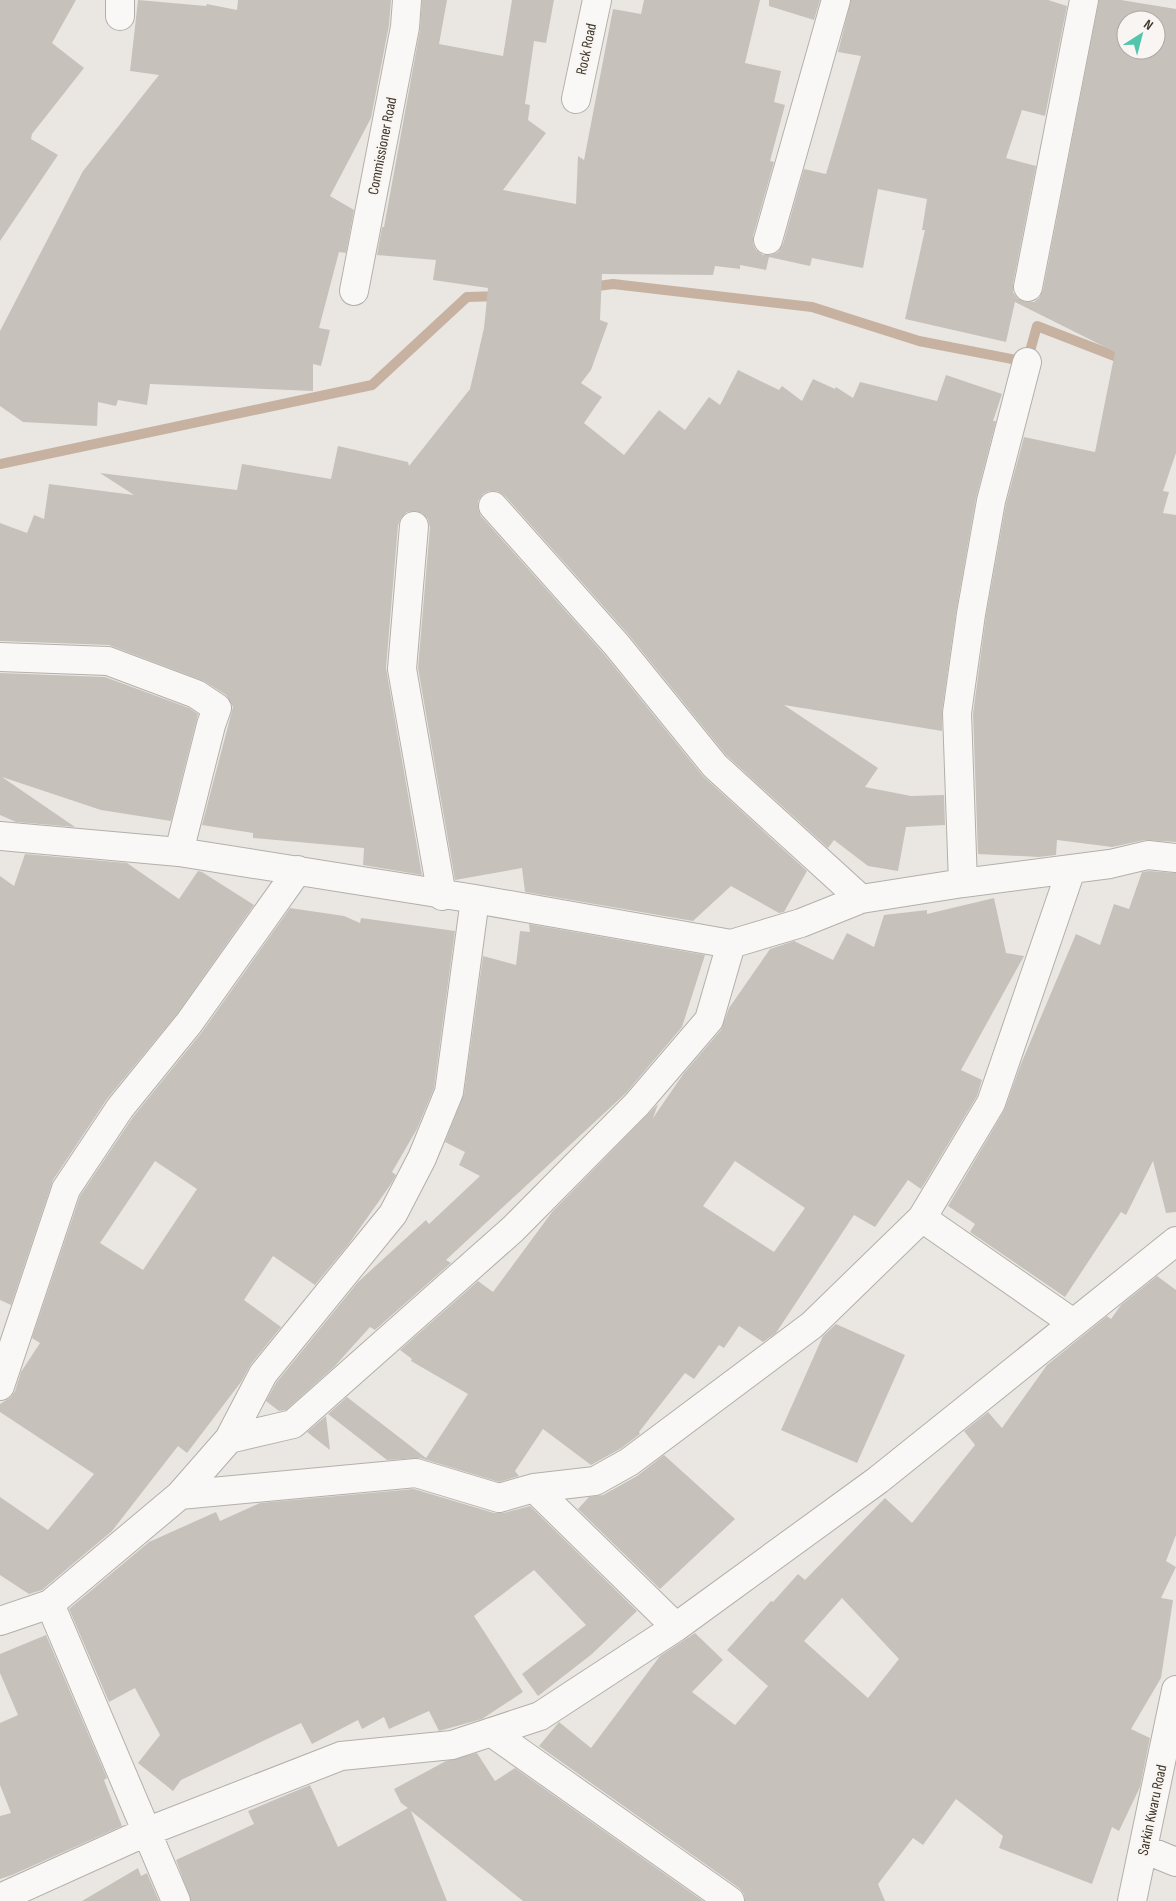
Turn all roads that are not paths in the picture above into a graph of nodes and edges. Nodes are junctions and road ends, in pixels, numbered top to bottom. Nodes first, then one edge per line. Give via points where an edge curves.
1 (408, 0) edge
2 (597, 0) edge
3 (836, 0) edge
4 (1084, 0) edge
5 (576, 99) dead end
6 (768, 240) dead end
7 (1028, 287) dead end
8 (354, 292) dead end
9 (1027, 362) dead end
10 (493, 506) dead end
11 (414, 526) dead end
12 (0, 657) edge
13 (0, 836) edge
14 (179, 852) junction
15 (1176, 858) edge
16 (298, 870) junction
17 (1070, 870) junction
18 (963, 883) junction
19 (442, 896) junction
20 (475, 899) junction
21 (861, 899) junction
22 (731, 944) junction
23 (922, 1218) junction
24 (1176, 1240) edge
25 (1073, 1323) junction
26 (0, 1386) edge
27 (229, 1439) junction
28 (534, 1488) junction
29 (180, 1495) junction
30 (50, 1604) junction
31 (0, 1621) edge
32 (676, 1627) junction
33 (1176, 1690) edge
34 (491, 1732) junction
35 (146, 1832) junction
36 (1144, 1849) junction
37 (1176, 1862) edge
38 (0, 1898) edge
39 (176, 1901) edge
40 (730, 1901) edge
41 (1132, 1901) edge

1 - 8 street, Commissioner Road
2 - 5 street, Rock Road
3 - 6 street
4 - 7 street
9 - 18 street via 991,501 970,614 957,713
10 - 21 street via 616,644 715,766
11 - 19 street via 402,669
12 - 14 street via 108,661 196,694 218,708
13 - 14 street
14 - 16 street
15 - 17 street via 1148,856
16 - 19 street
16 - 26 street via 189,1023 120,1108 66,1189
17 - 18 street
17 - 23 street via 991,1104
18 - 21 street
19 - 20 street
20 - 22 street
20 - 27 street via 449,1092 422,1158 393,1214 263,1374
21 - 22 street via 801,923
22 - 27 street via 709,1020 637,1104 513,1229 293,1424
23 - 25 street
23 - 28 street via 812,1325 629,1462 595,1481
24 - 25 street
25 - 32 street via 878,1480
27 - 29 street
28 - 29 street via 499,1498 416,1473
28 - 32 street
29 - 30 street
30 - 31 street
30 - 35 street
32 - 34 street via 540,1716
33 - 36 street, Sarkin Kwaru Road
34 - 35 street via 452,1745 341,1756
34 - 40 street
35 - 38 street
35 - 39 street
36 - 37 street
36 - 41 street, Sarkin Kwaru Road

